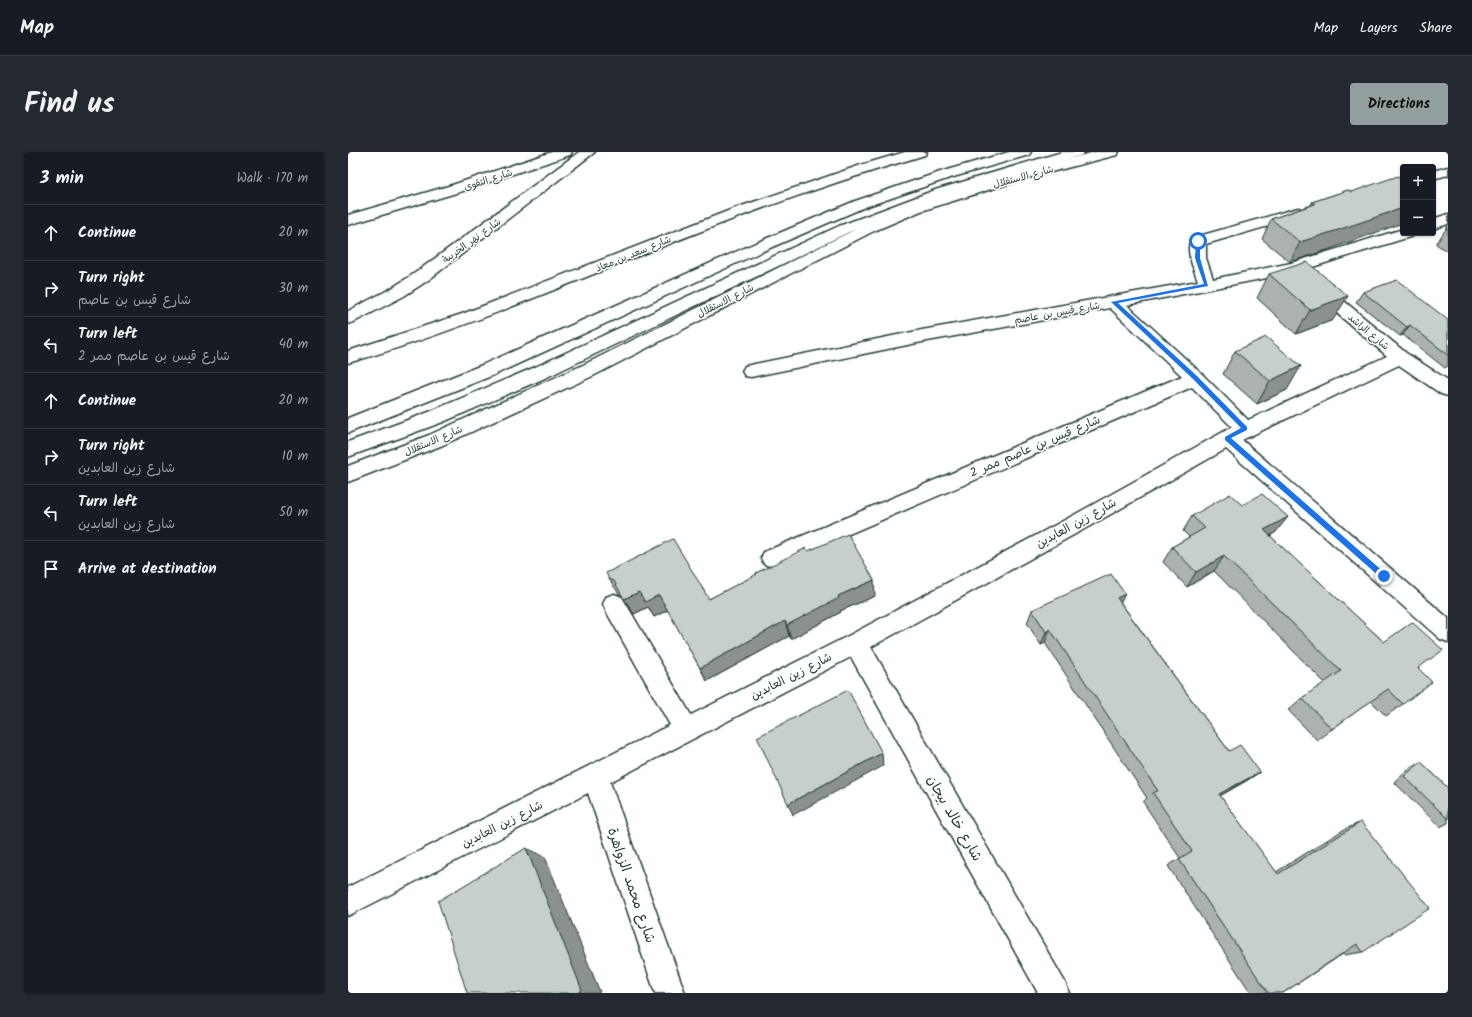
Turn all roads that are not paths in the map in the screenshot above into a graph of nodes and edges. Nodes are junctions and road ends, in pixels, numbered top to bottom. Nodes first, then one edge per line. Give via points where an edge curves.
1 (565, 152) edge
2 (588, 152) edge
3 (920, 152) edge
4 (1024, 152) edge
5 (1055, 152) edge
6 (1077, 152) edge
7 (1112, 152) edge
8 (1448, 171) edge
9 (1436, 174) edge
10 (1312, 209) edge
11 (1448, 218) edge
12 (348, 220) edge
13 (1436, 223) edge
14 (1400, 235) edge
15 (1293, 268) junction
16 (1207, 285) junction
17 (1114, 302) junction
18 (348, 318) edge
19 (348, 357) edge
20 (1400, 357) junction
21 (751, 371) dead end
22 (1195, 378) junction
23 (1448, 389) edge
24 (348, 426) edge
25 (1236, 433) junction
26 (348, 441) edge
27 (348, 450) edge
28 (348, 474) edge
29 (772, 558) dead end
30 (614, 604) edge
31 (1448, 632) edge
32 (856, 643) junction
33 (686, 730) junction
34 (595, 777) junction
35 (348, 902) edge
36 (670, 993) edge
37 (1054, 993) edge

1 - 12 main road, شارع التقوى via 506,174
2 - 18 main road, شارع نهر الخريبة via 421,277
3 - 19 main road, شارع سعد بن معاذ via 738,212 475,315
4 - 24 main road, شارع الاستقلال via 938,177 853,207 756,248 488,370
5 - 26 main road via 926,191 844,221 587,342
6 - 27 main road via 940,193 850,226 539,373
7 - 28 main road, شارع الاستقلال via 1019,176 916,208 778,273 589,370 436,440
8 - 9 main road
10 - 16 main road via 1198,241 1198,258
11 - 13 main road
14 - 15 main road, شارع قيس بن عاصم
15 - 16 main road, شارع قيس بن عاصم
15 - 20 main road, شارع الراشد
16 - 17 main road, شارع قيس بن عاصم
17 - 21 main road, شارع قيس بن عاصم via 922,336
17 - 22 main road
20 - 23 main road, شارع الراشد
20 - 25 main road, شارع زين العابدين
22 - 25 main road
22 - 29 main road, شارع قيس بن عاصم ممر 2
25 - 31 main road
25 - 32 main road, شارع زين العابدين via 1081,521
30 - 33 main road
32 - 33 main road, شارع زين العابدين
32 - 37 main road, شارع خالد بيجان
33 - 34 main road, شارع زين العابدين
34 - 35 main road, شارع زين العابدين
34 - 36 main road, شارع محمد الزواهرة

